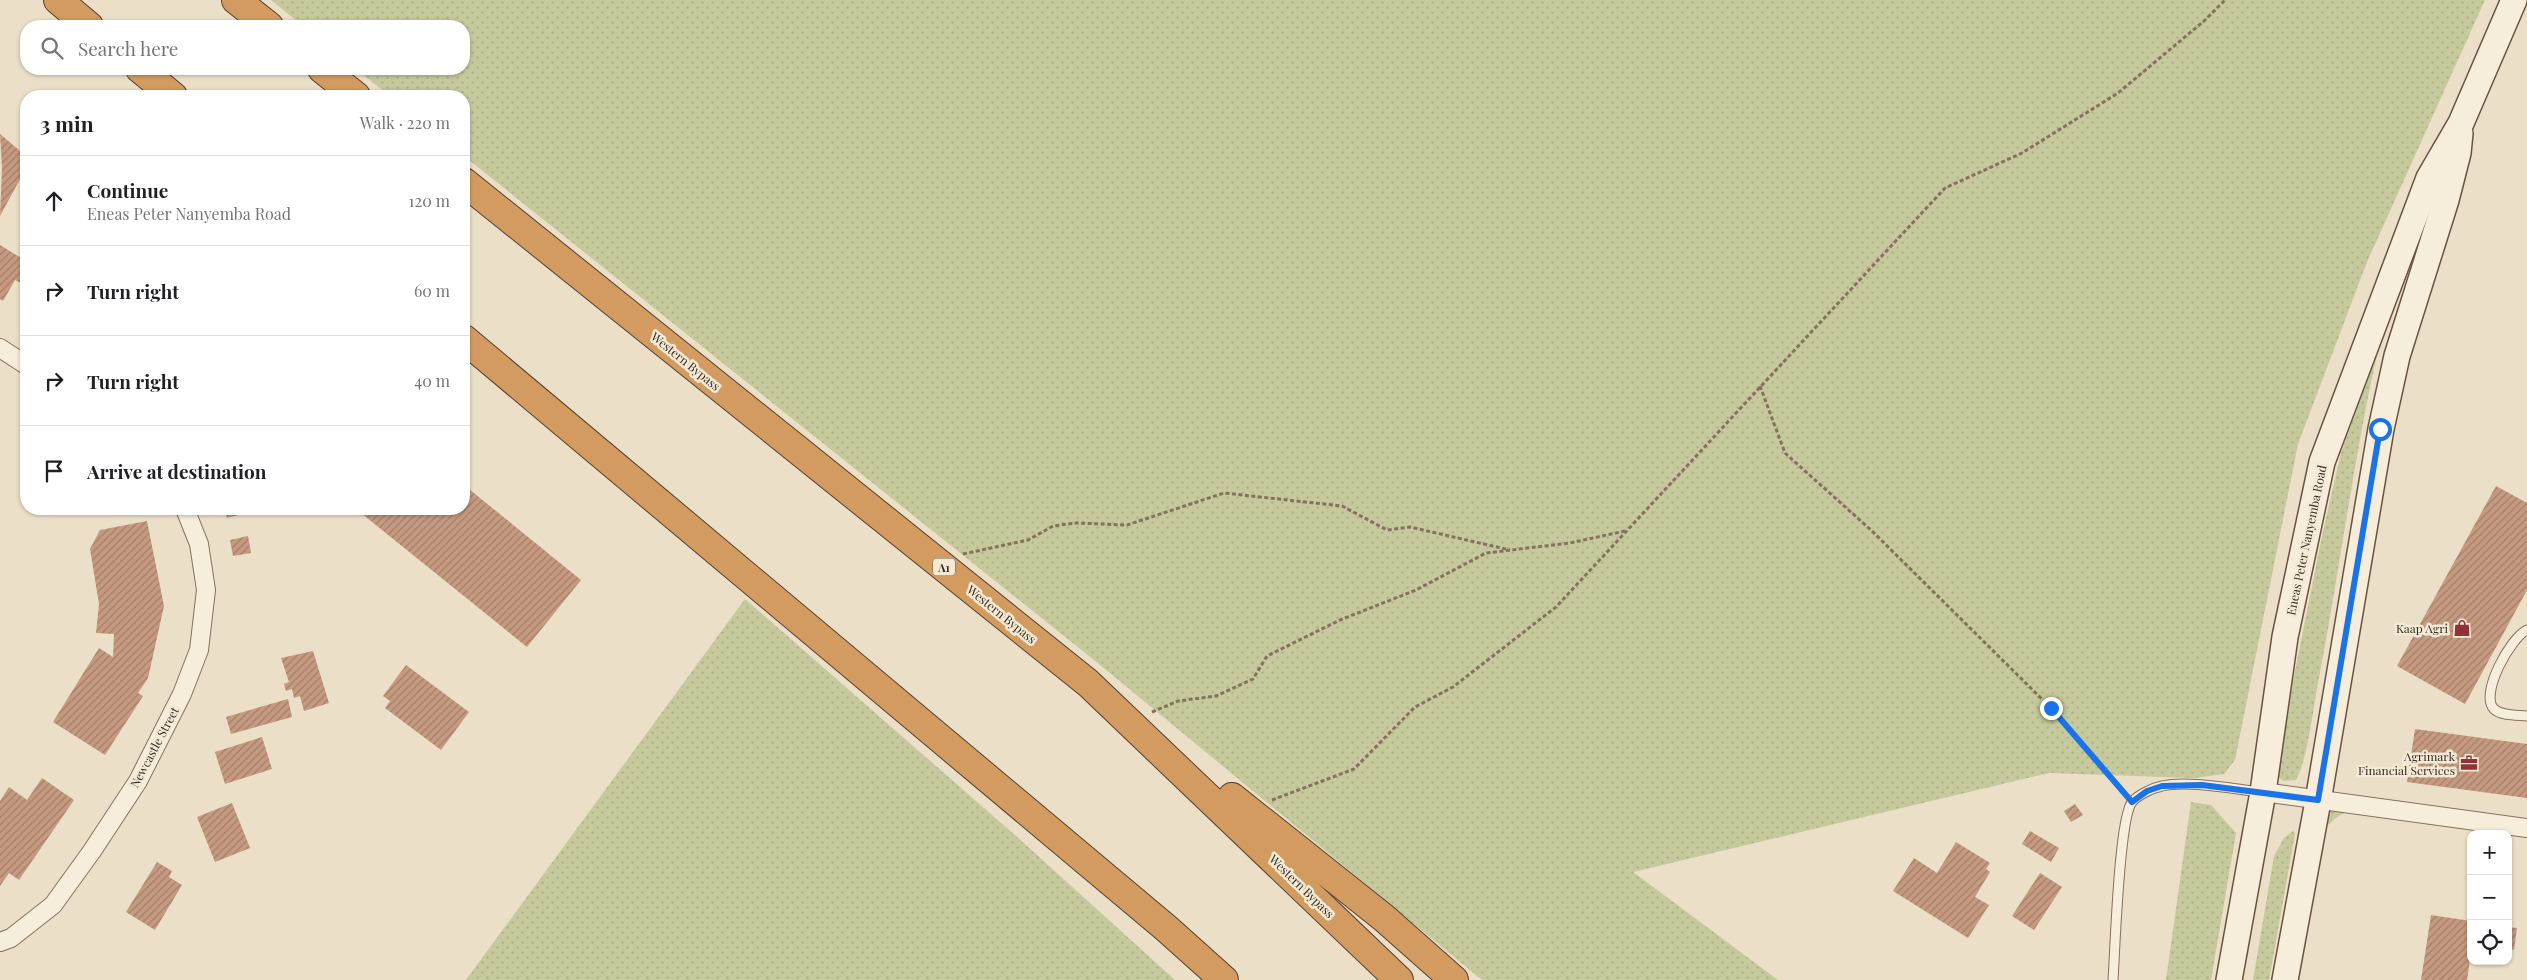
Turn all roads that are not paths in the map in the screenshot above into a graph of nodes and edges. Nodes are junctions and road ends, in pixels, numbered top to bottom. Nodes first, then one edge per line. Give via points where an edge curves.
1 (58, 0) edge
2 (236, 0) edge
3 (2514, 0) edge
4 (82, 20) edge
5 (261, 20) edge
6 (147, 75) edge
7 (330, 75) edge
8 (166, 90) edge
9 (348, 90) edge
10 (2461, 123) junction
11 (470, 187) edge
12 (470, 344) edge
13 (0, 348) edge
14 (20, 361) edge
15 (187, 515) edge
16 (2527, 630) edge
17 (1088, 683) junction
18 (2527, 716) edge
19 (2263, 792) junction
20 (2318, 800) junction
21 (2527, 828) edge
22 (0, 942) edge
23 (1224, 980) edge
24 (1399, 980) edge
25 (1454, 980) edge
26 (2113, 980) edge
27 (2229, 980) edge
28 (2285, 980) edge

1 - 4 highway
2 - 5 highway
3 - 10 main road, Eneas Peter Nanyemba Road
6 - 8 highway
7 - 9 highway
10 - 19 main road, Eneas Peter Nanyemba Road via 2429,178 2322,462 2285,637
10 - 20 main road, Eneas Peter Nanyemba Road via 2458,153 2397,356 2380,429
11 - 17 highway, Western Bypass / A1
12 - 23 highway
13 - 14 street
15 - 22 street, Newcastle Street via 199,544 206,590 199,650 182,694 138,780 53,905 11,938
16 - 18 lane via 2511,645 2489,689 2489,699 2492,708 2499,713
17 - 24 highway, Western Bypass / A1
17 - 25 highway via 1384,918
19 - 20 street
19 - 26 lane via 2202,785 2162,786 2147,791 2132,802 2126,815 2122,846
19 - 27 main road, Eneas Peter Nanyemba Road
20 - 21 street
20 - 28 main road, Eneas Peter Nanyemba Road

